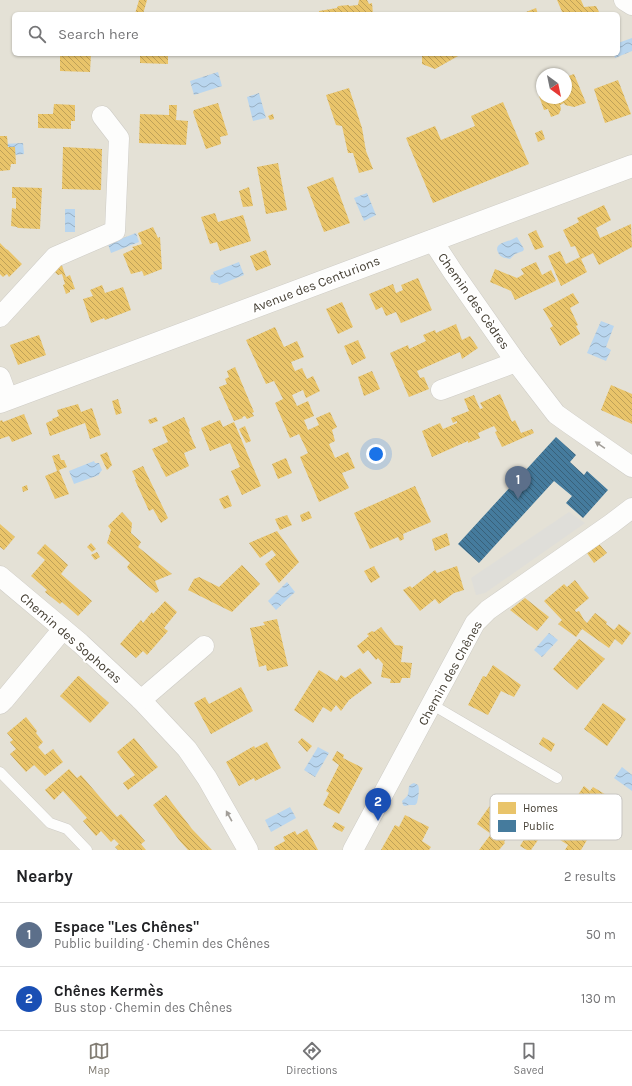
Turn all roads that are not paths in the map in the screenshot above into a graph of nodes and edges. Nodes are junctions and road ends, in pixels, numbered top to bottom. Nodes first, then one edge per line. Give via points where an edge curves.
1 (624, 0) edge
2 (632, 5) edge
3 (102, 116) dead end
4 (632, 166) edge
5 (432, 240) junction
6 (0, 317) edge
7 (516, 362) junction
8 (0, 377) edge
9 (441, 390) dead end
10 (4, 400) edge
11 (632, 467) edge
12 (632, 508) edge
13 (0, 576) edge
14 (63, 629) junction
15 (204, 646) dead end
16 (141, 700) junction
17 (0, 704) edge
18 (431, 704) junction
19 (0, 772) edge
20 (557, 778) dead end
21 (87, 850) edge
22 (248, 850) edge
23 (354, 850) edge

1 - 2 street
3 - 6 street via 119,138 115,231 55,257
4 - 5 street, Avenue des Centurions
5 - 7 street, Chemin des Cèdres
5 - 10 street, Avenue des Centurions
7 - 9 street, Chemin des Cèdres
11 -> 7 street, Chemin des Cèdres via 556,414
8 - 10 street
12 - 18 street, Chemin des Chênes via 488,610 475,623
13 - 14 street, Chemin des Sophoras
14 - 16 street, Chemin des Sophoras
14 - 17 street
15 - 16 street
22 -> 16 street, Chemin des Sophoras via 208,778 187,749
18 - 20 lane
18 - 23 street, Chemin des Chênes
19 - 21 lane via 50,823 67,829

